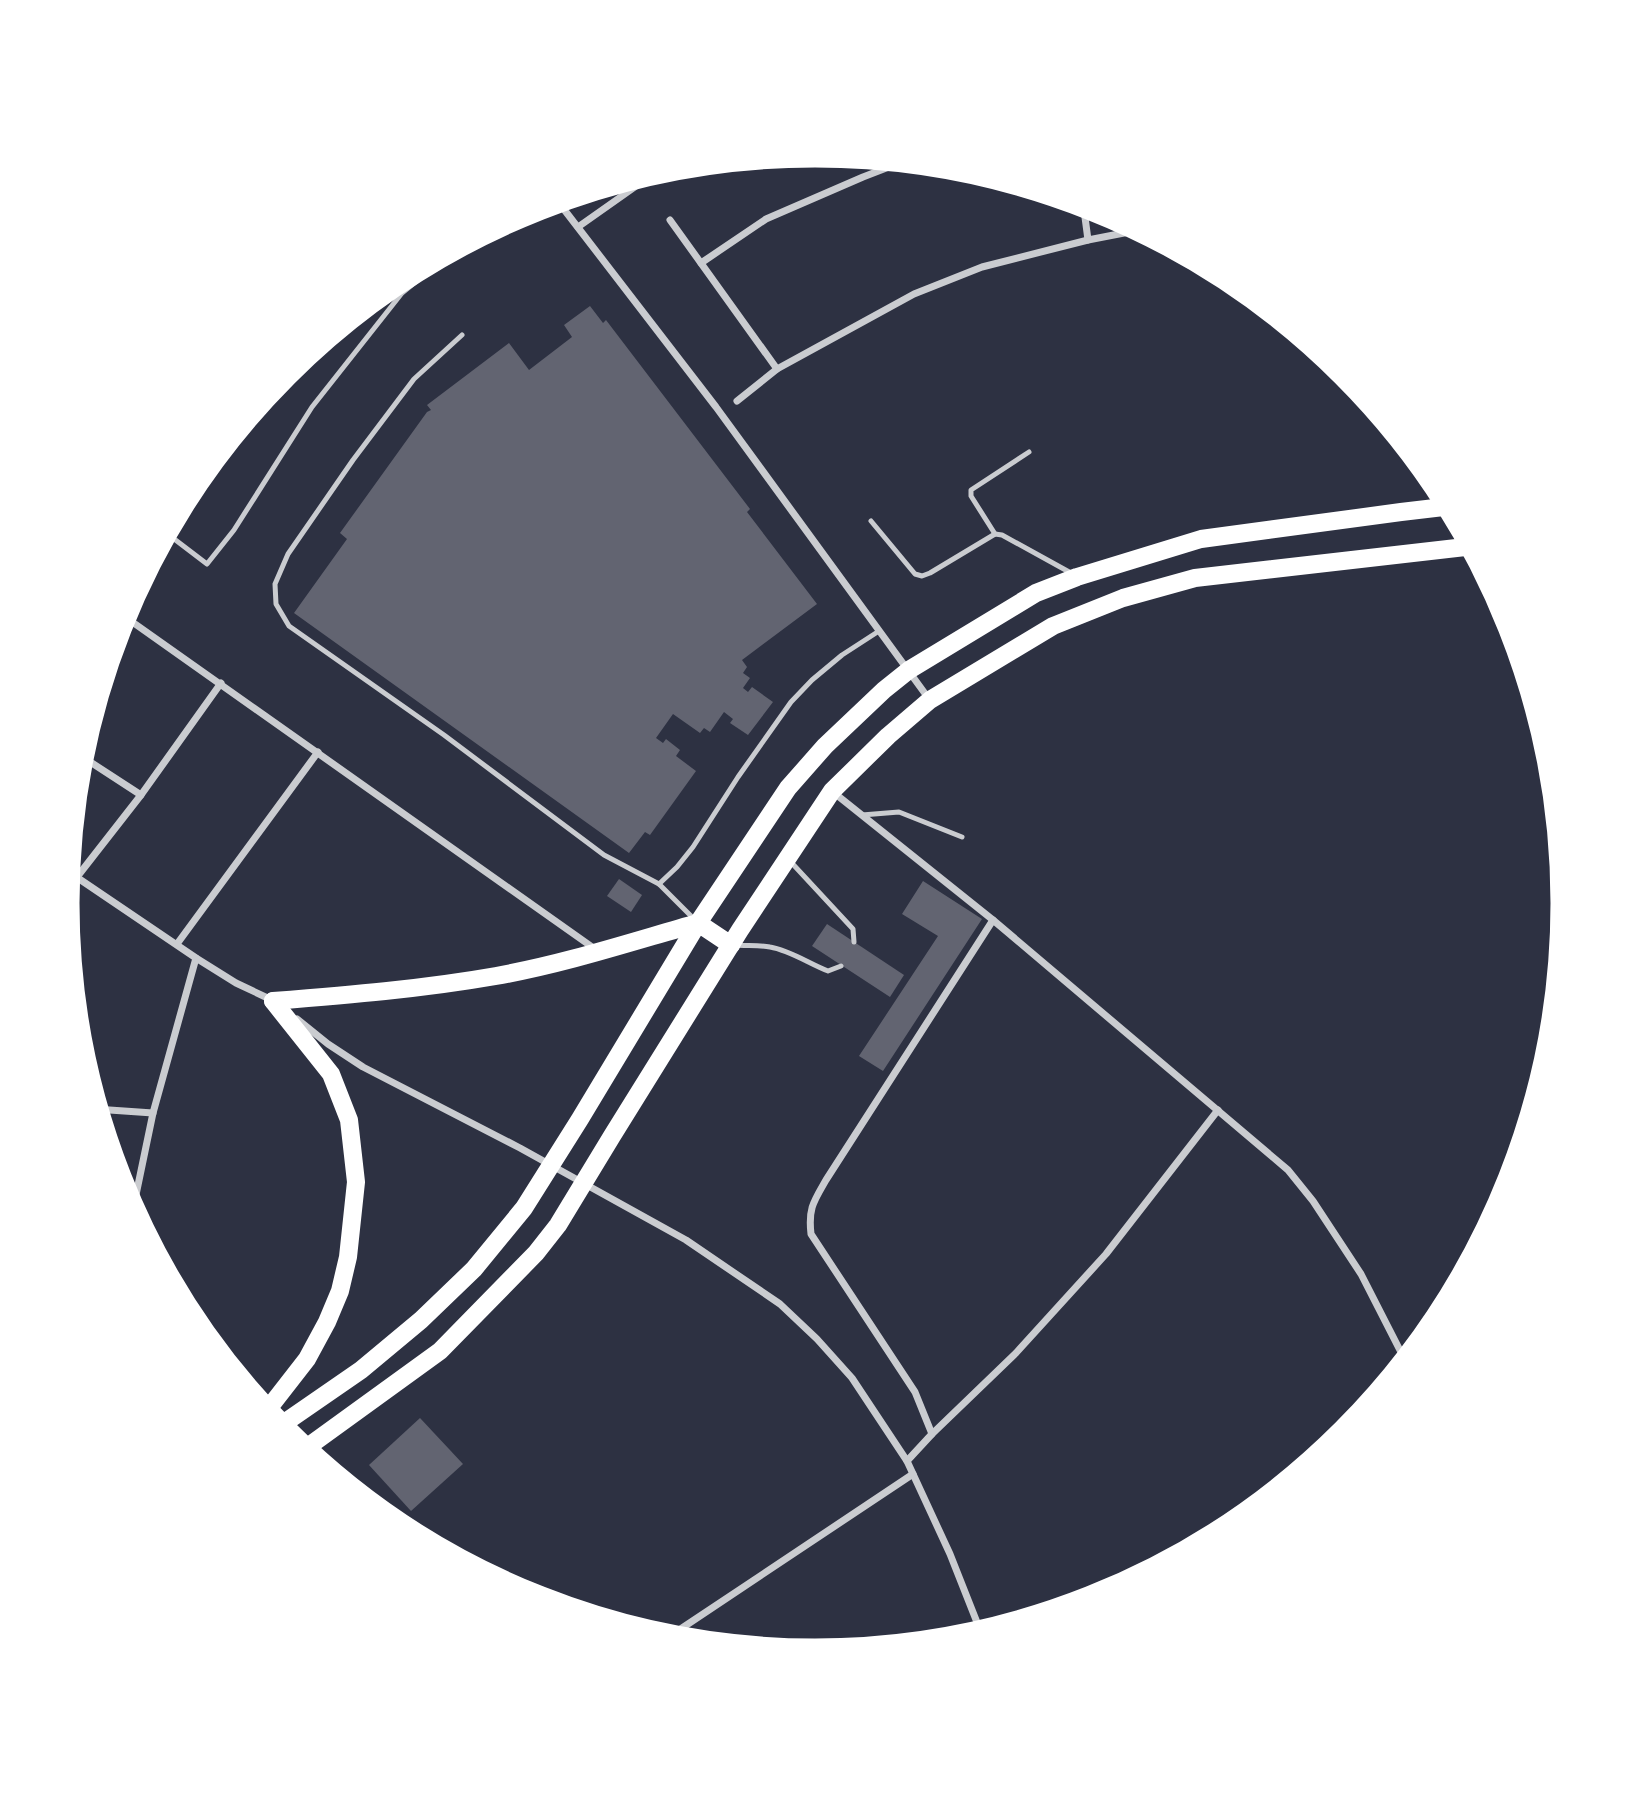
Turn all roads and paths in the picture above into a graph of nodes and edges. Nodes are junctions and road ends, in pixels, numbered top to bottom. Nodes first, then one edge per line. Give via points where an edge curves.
1 (888, 167) edge
2 (638, 185) edge
3 (563, 209) edge
4 (1085, 215) edge
5 (670, 220) dead end
6 (578, 227) junction
7 (1124, 233) dead end
8 (1088, 240) junction
9 (701, 263) junction
10 (422, 277) edge
11 (462, 335) dead end
12 (777, 369) junction
13 (737, 401) dead end
14 (1029, 452) dead end
15 (1436, 500) edge
16 (1441, 507) edge
17 (1401, 512) junction
18 (871, 521) dead end
19 (995, 534) junction
20 (172, 537) edge
21 (1464, 547) edge
22 (1077, 577) junction
23 (132, 621) edge
24 (879, 631) junction
25 (908, 670) junction
26 (220, 683) junction
27 (930, 700) junction
28 (318, 752) junction
29 (89, 761) edge
30 (832, 791) junction
31 (141, 795) junction
32 (862, 815) junction
33 (962, 836) dead end
34 (787, 858) junction
35 (77, 877) joint
36 (659, 884) junction
37 (993, 920) junction
38 (698, 923) junction
39 (854, 942) dead end
40 (177, 944) junction
41 (731, 945) junction
42 (598, 951) junction
43 (196, 958) junction
44 (841, 967) dead end
45 (273, 1001) junction
46 (1218, 1110) junction
47 (105, 1111) edge
48 (153, 1113) junction
49 (136, 1195) edge
50 (1402, 1355) edge
51 (271, 1405) edge
52 (287, 1421) edge
53 (932, 1434) junction
54 (311, 1445) edge
55 (907, 1461) junction
56 (914, 1474) junction
57 (978, 1626) edge
58 (678, 1631) edge

1 - 9 street via 766,219
2 - 6 street
3 - 6 street
4 - 8 street
5 - 9 street
6 - 24 street
7 - 8 street
8 - 12 street via 982,267 914,294
9 - 12 street
10 - 20 lane via 402,293 312,407 234,530 207,564
11 - 36 lane via 414,379 288,554 275,584 276,604 289,626 604,855
12 - 13 street
14 - 19 lane via 971,490
15 - 17 main road
16 - 17 main road
17 - 22 main road via 1201,539
18 - 19 lane via 915,574 922,576
19 - 22 lane
21 - 27 main road via 1195,578 1123,598 1054,626
22 - 25 main road via 1036,593
23 - 26 street
24 - 25 street
24 - 36 lane via 842,655 790,702 694,847
25 - 27 street
25 - 38 main road via 825,746 788,788
26 - 28 street
26 - 31 street
27 - 30 main road
28 - 40 street
28 - 42 street
29 - 31 street
30 - 32 street
30 - 34 main road
31 - 35 street
32 - 33 lane via 898,812
32 - 37 street
34 - 39 lane via 853,929
34 - 41 main road
35 - 40 street
36 - 38 lane
37 - 46 street
37 - 53 street via 826,1180 809,1220 811,1234 915,1392
38 - 41 main road
38 - 42 main road
38 - 52 main road via 524,1208 474,1269 361,1370
40 - 43 street
41 - 44 lane via 770,947 828,971
41 - 54 main road via 536,1254 440,1351
42 - 45 main road via 450,984
43 - 45 street
43 - 48 street
45 - 51 main road via 331,1073 349,1121 356,1182 340,1291 307,1359
45 - 55 street via 363,1067 687,1240 780,1304 852,1378
46 - 50 street via 1289,1170 1313,1201 1361,1274
46 - 53 street via 1106,1254 1016,1353
47 - 48 street
48 - 49 street
53 - 55 street
55 - 56 street
56 - 57 street
56 - 58 street

